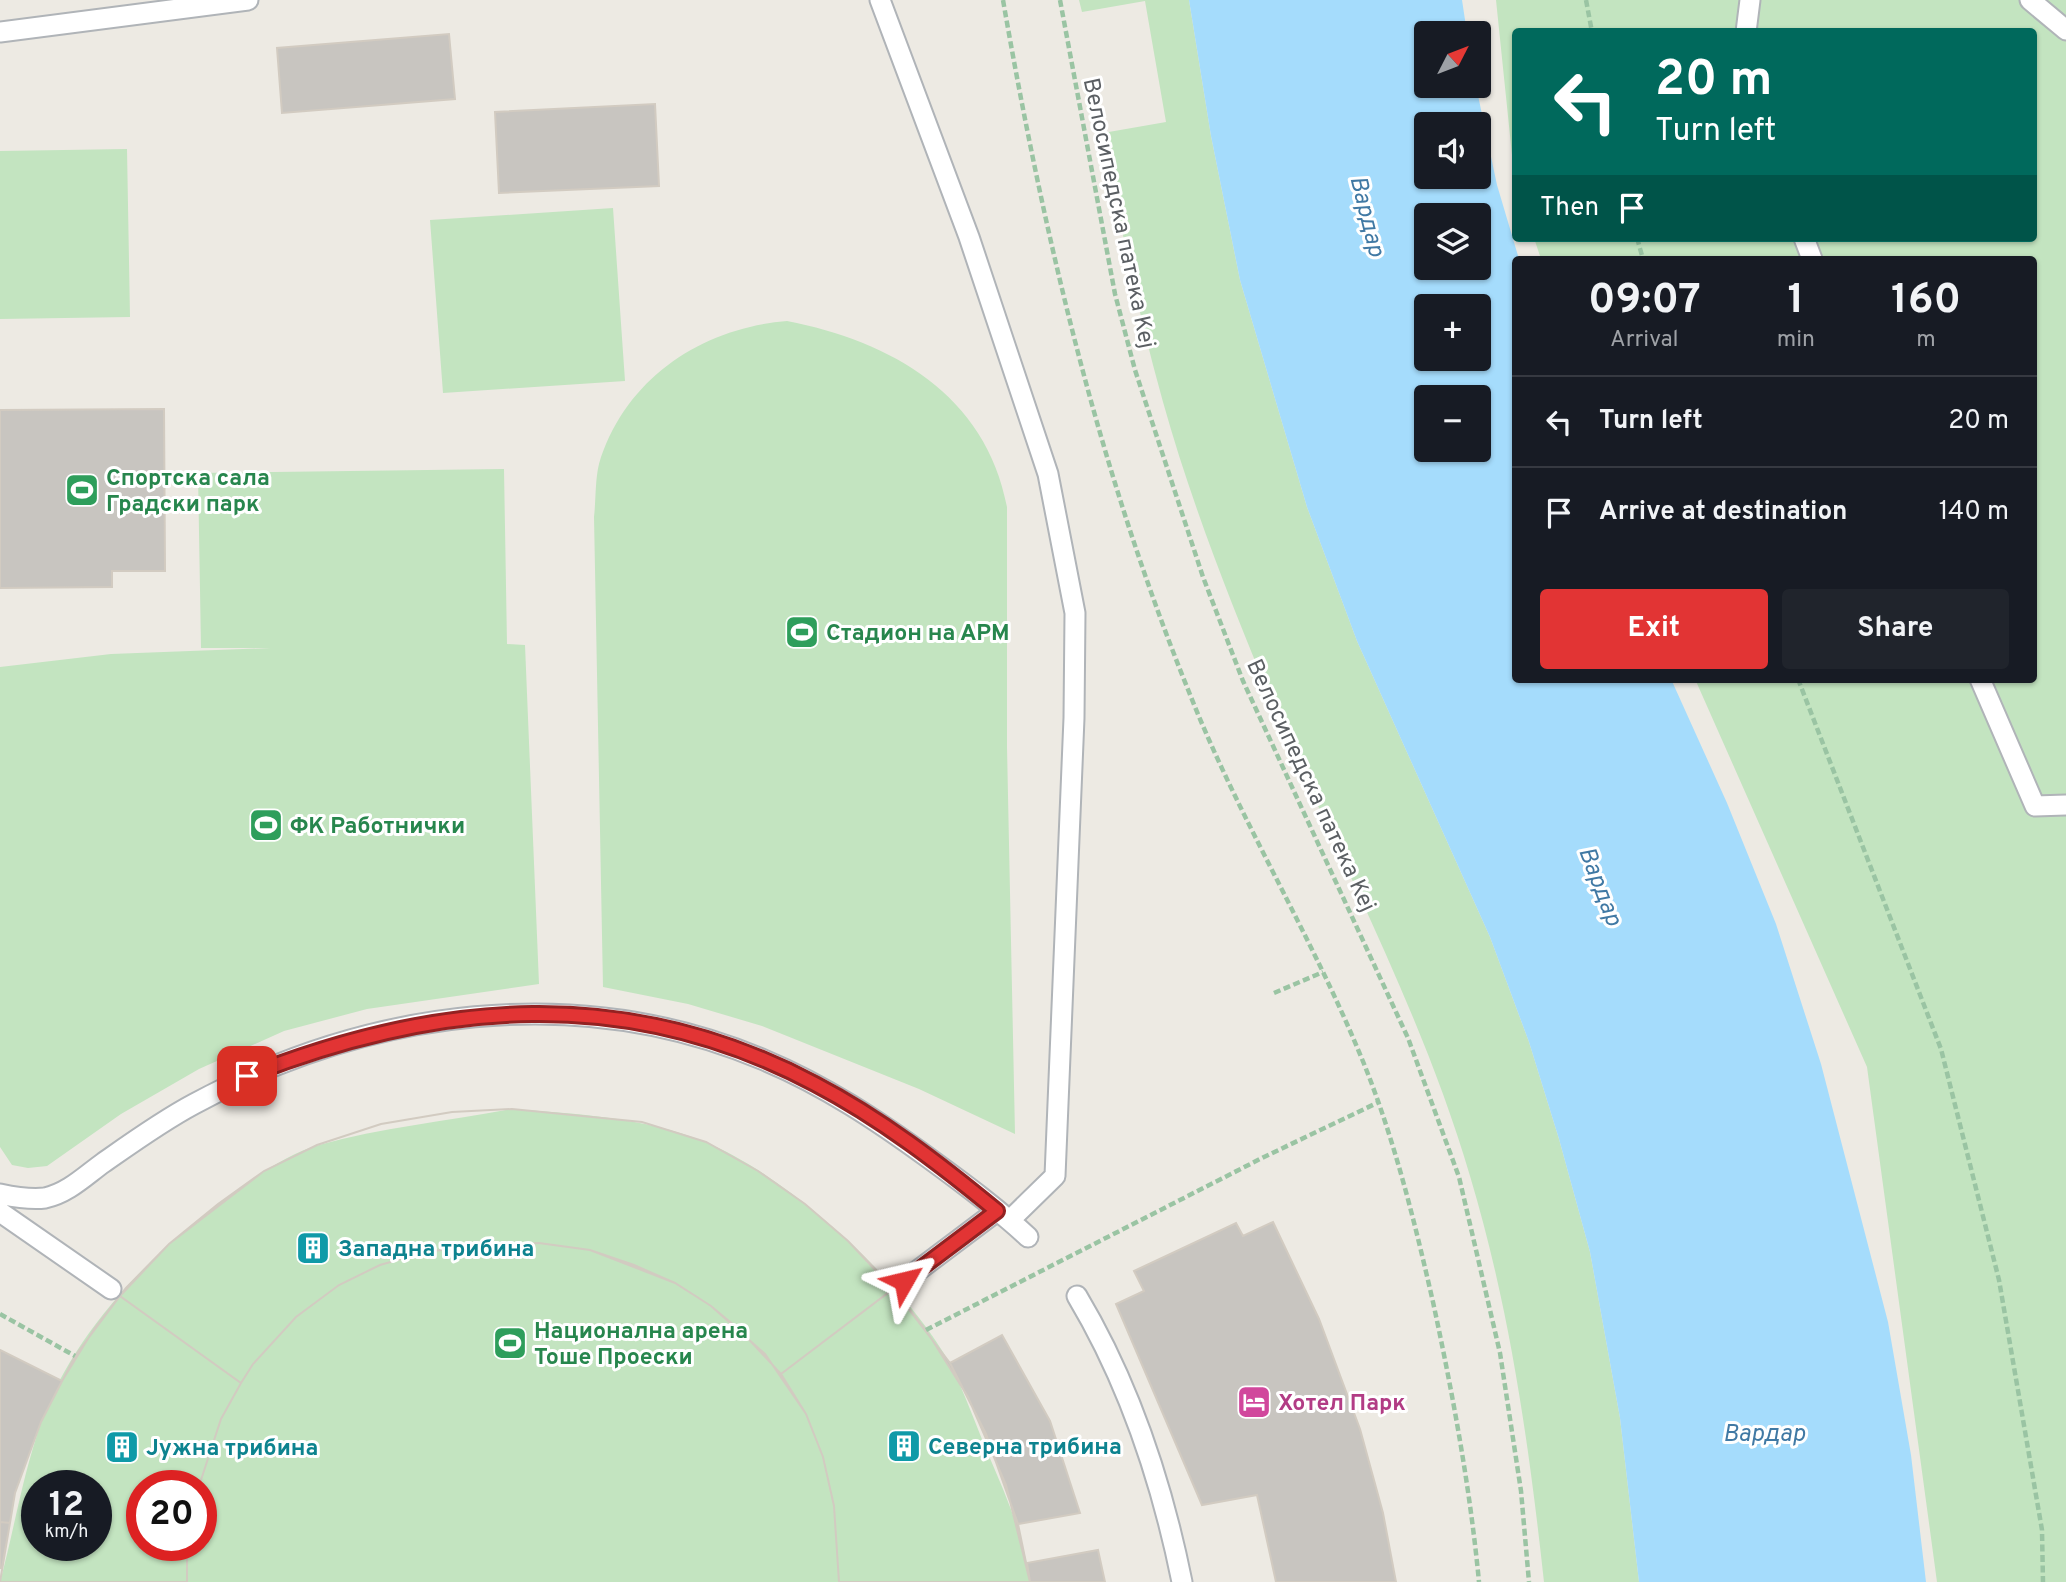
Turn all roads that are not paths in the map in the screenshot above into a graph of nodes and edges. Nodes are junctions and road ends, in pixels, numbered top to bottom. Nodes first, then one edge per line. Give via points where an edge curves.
1 (248, 0) edge
2 (880, 0) edge
3 (1750, 0) edge
4 (2029, 0) edge
5 (1746, 28) edge
6 (2066, 30) edge
7 (0, 32) edge
8 (1982, 683) edge
9 (2066, 805) edge
10 (0, 1194) edge
11 (0, 1212) edge
12 (1004, 1215) junction
13 (1028, 1237) dead end
14 (904, 1281) dead end
15 (111, 1289) dead end
16 (1077, 1296) dead end
17 (1182, 1582) edge

1 - 7 lane
2 - 12 lane via 968,237 1048,474 1075,613 1055,1176
3 - 5 lane
4 - 6 lane
8 - 9 lane via 2035,806
10 - 12 lane via 29,1198 58,1194 192,1105 247,1076 305,1054 358,1037 455,1018 559,1013 650,1025 764,1060 869,1116
11 - 15 lane
12 - 13 lane
12 - 14 lane
16 - 17 lane via 1142,1439

